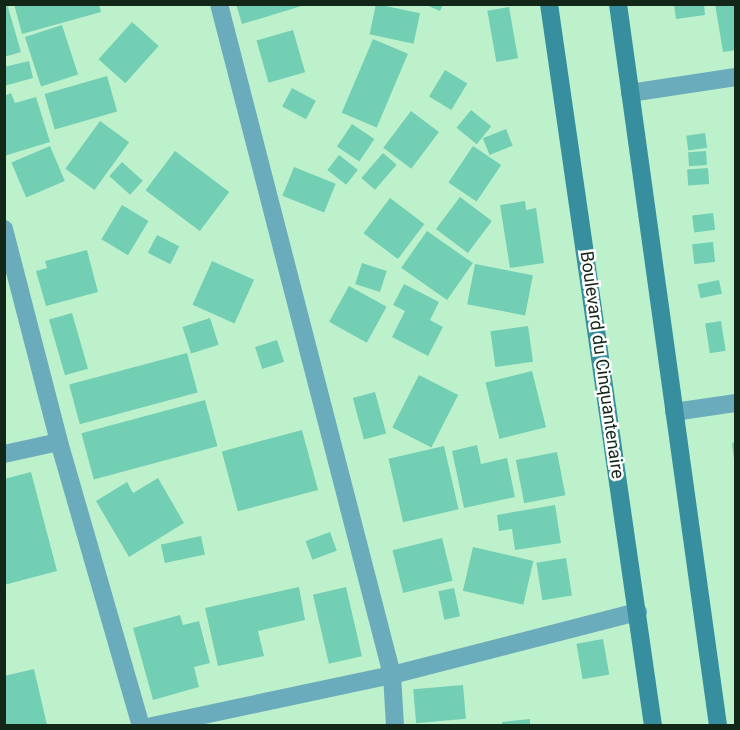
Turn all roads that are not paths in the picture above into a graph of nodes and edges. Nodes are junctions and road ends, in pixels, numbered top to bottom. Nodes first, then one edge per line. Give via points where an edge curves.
1 (219, 4) edge
2 (549, 4) edge
3 (618, 4) edge
4 (735, 77) edge
5 (630, 93) junction
6 (4, 229) edge
7 (735, 403) edge
8 (674, 412) junction
9 (59, 442) junction
10 (4, 454) edge
11 (638, 612) junction
12 (392, 675) junction
13 (141, 726) edge
14 (152, 726) edge
15 (394, 726) edge
16 (653, 726) edge
17 (718, 726) edge

1 - 12 street
2 - 11 main road, Boulevard du Cinquantenaire
3 - 5 main road
4 - 5 street
5 - 8 main road
6 - 9 street
7 - 8 street
8 - 17 main road
9 - 10 street
9 - 13 street
11 - 12 street
11 - 16 main road, Boulevard du Cinquantenaire
12 - 14 street
12 - 15 street

